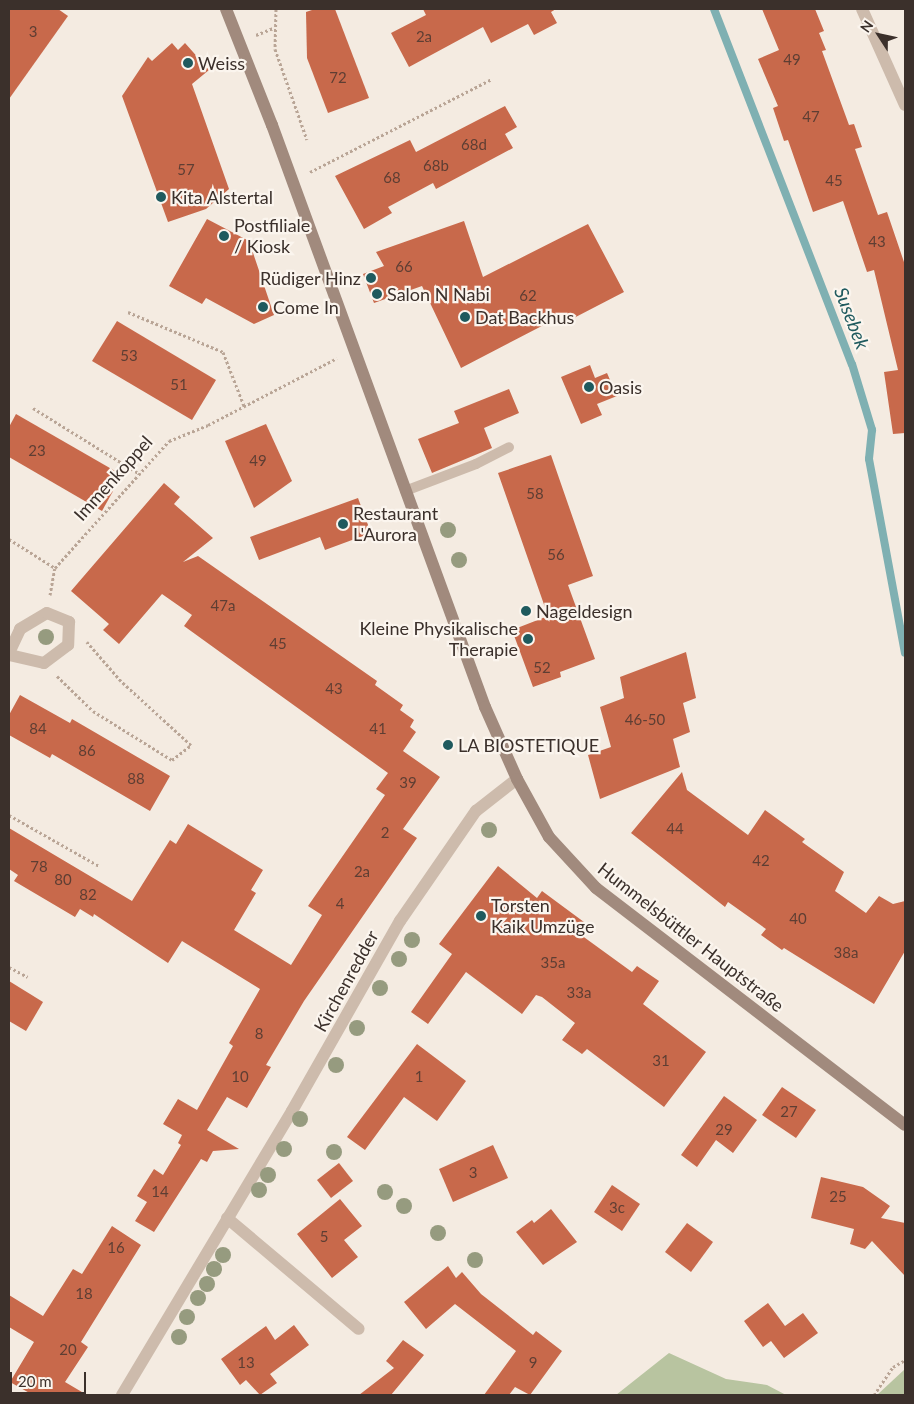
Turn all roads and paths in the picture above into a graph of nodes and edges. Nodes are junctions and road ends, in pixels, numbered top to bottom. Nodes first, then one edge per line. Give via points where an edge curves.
1 (226, 9) edge
2 (276, 9) edge
3 (862, 9) edge
4 (274, 28) junction
5 (260, 33) dead end
6 (492, 79) dead end
7 (905, 105) edge
8 (307, 140) dead end
9 (292, 182) junction
10 (128, 312) dead end
11 (353, 350) junction
12 (244, 406) junction
13 (32, 408) dead end
14 (509, 447) dead end
15 (140, 474) junction
16 (404, 491) junction
17 (9, 539) edge
18 (55, 568) junction
19 (47, 612) junction
20 (69, 622) junction
21 (9, 654) edge
22 (44, 663) junction
23 (517, 779) junction
24 (9, 815) edge
25 (99, 866) dead end
26 (9, 967) edge
27 (28, 977) dead end
28 (905, 1125) edge
29 (228, 1218) junction
30 (359, 1329) dead end
31 (905, 1360) edge
32 (122, 1395) edge
33 (874, 1395) edge

1 - 9 main road, Hummelsbüttler Hauptstraße
2 - 4 path
3 - 7 street
4 - 5 path
4 - 8 path via 275,49
6 - 9 path
9 - 11 main road, Hummelsbüttler Hauptstraße
10 - 12 path via 223,352
11 - 12 path, Immenkoppel
11 - 16 main road, Hummelsbüttler Hauptstraße
12 - 15 path, Immenkoppel via 169,441
13 - 15 path
14 - 16 lane via 476,464
15 - 18 path, Immenkoppel
16 - 23 main road, Hummelsbüttler Hauptstraße via 485,707
17 - 18 path
18 - 19 path
19 - 20 street
19 - 21 street via 20,629
20 - 22 street via 68,644
20 - 22 path via 121,682 191,745 172,760 93,711
21 - 22 street
23 - 28 main road, Hummelsbüttler Hauptstraße via 549,837 596,888
23 - 29 street, Kirchenredder via 476,811 400,921
24 - 25 path
26 - 27 path
29 - 30 street
29 - 32 street, Kirchenredder
31 - 33 path via 893,1367

